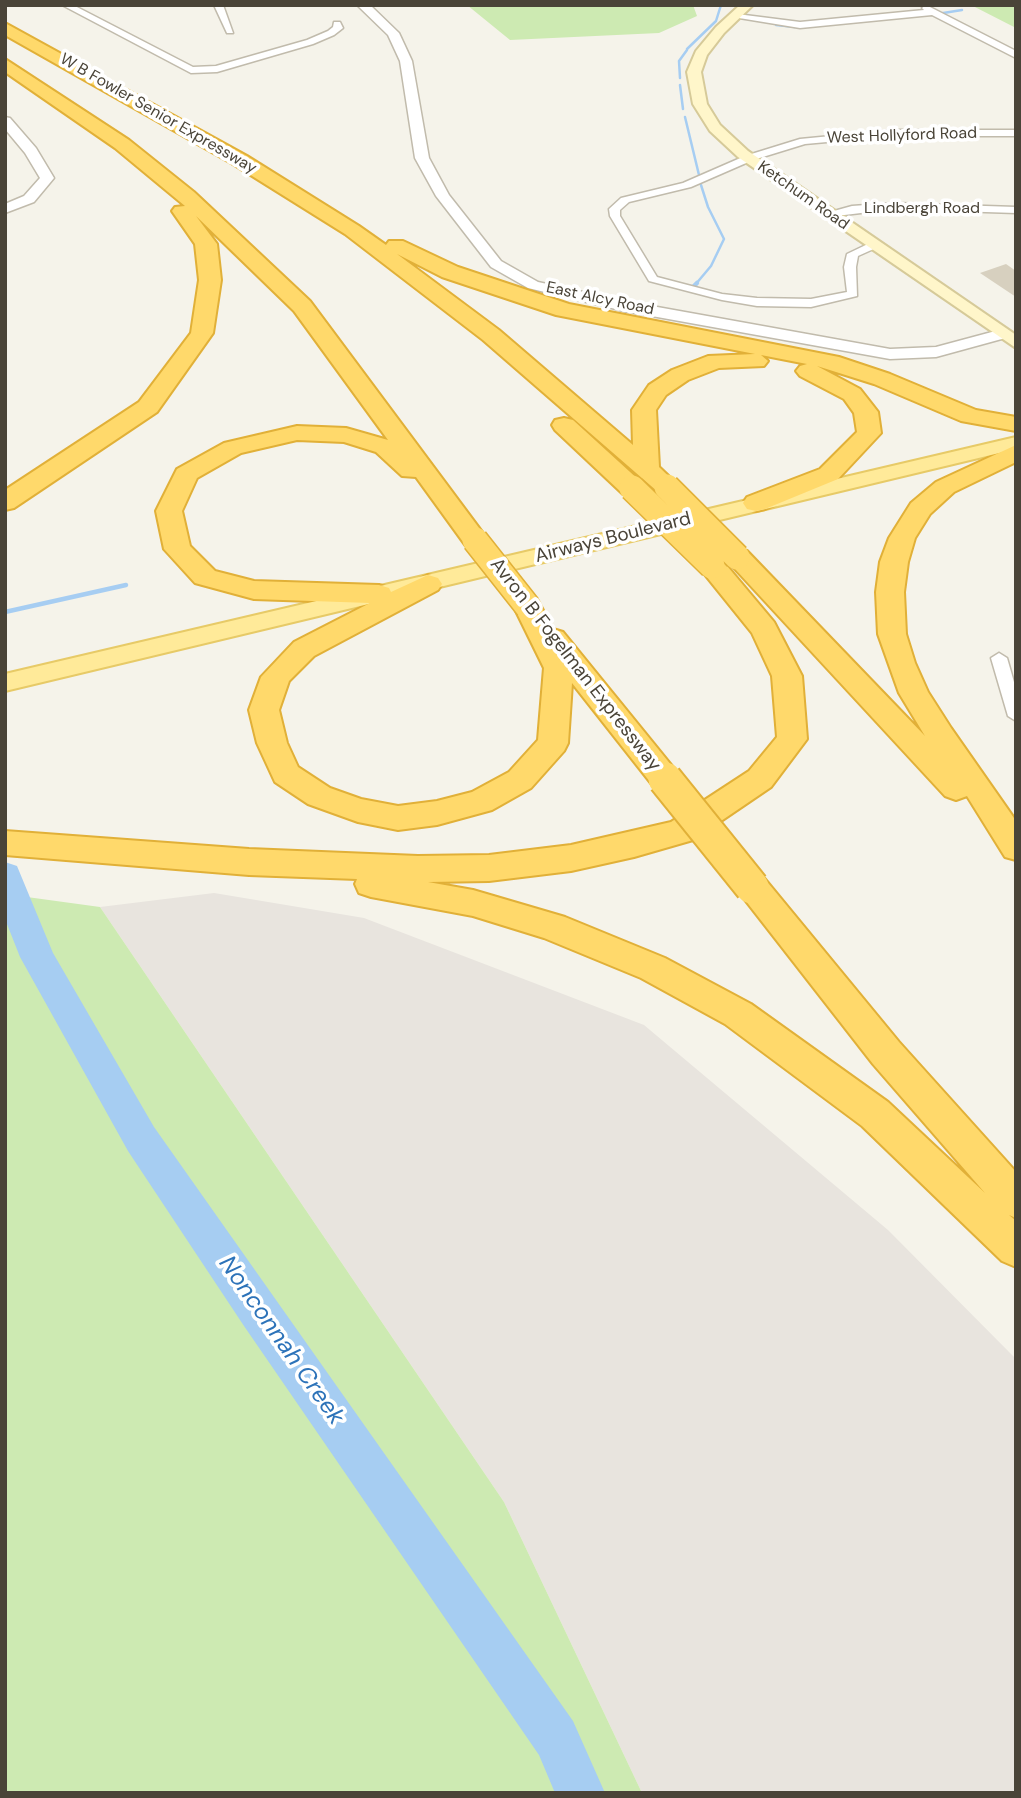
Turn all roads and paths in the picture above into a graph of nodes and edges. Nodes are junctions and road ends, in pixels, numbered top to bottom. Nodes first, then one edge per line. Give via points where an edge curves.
1 (66, 5) edge
2 (218, 5) edge
3 (363, 5) edge
4 (921, 5) edge
5 (742, 11) edge
6 (937, 14) junction
7 (337, 24) dead end
8 (5, 28) edge
9 (230, 31) dead end
10 (1016, 55) edge
11 (5, 64) edge
12 (5, 121) edge
13 (1016, 133) edge
14 (122, 144) junction
15 (749, 158) junction
16 (310, 202) junction
17 (5, 209) edge
18 (1016, 210) edge
19 (828, 214) junction
20 (874, 245) junction
21 (1009, 339) edge
22 (1016, 424) edge
23 (1016, 443) edge
24 (1016, 452) edge
25 (639, 477) junction
26 (7, 501) edge
27 (756, 503) junction
28 (452, 508) junction
29 (725, 562) junction
30 (428, 584) junction
31 (379, 594) junction
32 (528, 607) junction
33 (999, 658) dead end
34 (5, 683) edge
35 (1016, 716) edge
36 (5, 843) edge
37 (1016, 849) edge
38 (235, 861) junction
39 (1016, 1200) edge
40 (1016, 1248) edge

1 - 7 street via 191,70 217,69 310,42 331,33
2 - 9 street
3 - 21 street, East Alcy Road via 393,33 406,61 422,158 443,196 496,264 533,285 890,354 936,352
4 - 6 street
5 - 6 street via 800,25
5 - 15 main road, Ketchum Road via 701,54 694,72 700,104 715,128
6 - 10 street
8 - 16 highway, W B Fowler Senior Expressway
11 - 14 highway, W B Fowler Senior Expressway
12 - 17 street via 47,178 29,199
13 - 15 street, West Hollyford Road via 846,136 804,141
14 - 26 highway via 206,244 210,280 202,333 148,407
14 - 28 highway, Avron B Fogelman Expressway via 187,196 302,306
15 - 19 main road, Ketchum Road
15 - 20 street, West Hollyford Road via 687,185 632,198 614,209 653,279 757,302 835,299 855,290 850,267 853,254
16 - 22 highway via 450,272 564,310 831,362 970,416
16 - 25 highway via 392,261 433,303
18 - 19 street, Lindbergh Road via 894,206
19 - 20 main road, Ketchum Road
20 - 21 main road, Ketchum Road
23 - 27 main road, Airways Boulevard
24 - 37 highway via 945,487 920,509 902,538 890,592 892,634 915,693
25 - 27 highway via 644,410 657,390 680,375 716,361 762,361 811,372 852,394 866,412 869,433 829,474
25 - 29 highway, bridge
25 - 29 highway, bridge via 667,487
27 - 30 main road, Airways Boulevard
28 - 31 highway via 385,447 346,435 297,433 233,447 186,474 169,512 177,549 205,577 254,590
28 - 32 highway, Avron B Fogelman Expressway, bridge
29 - 37 highway
29 - 38 highway via 787,676 792,739 760,779 682,831 571,858 489,868
30 - 31 main road, Airways Boulevard
30 - 32 highway via 304,649 276,677 264,710 272,743 286,774 319,796 398,818 481,802 520,780 553,743 557,701 558,668
31 - 34 main road, Airways Boulevard
32 - 39 highway, Avron B Fogelman Expressway, bridge via 886,1053
33 - 35 street
36 - 38 highway
38 - 40 highway via 473,903 554,927 653,968 738,1014 875,1114

